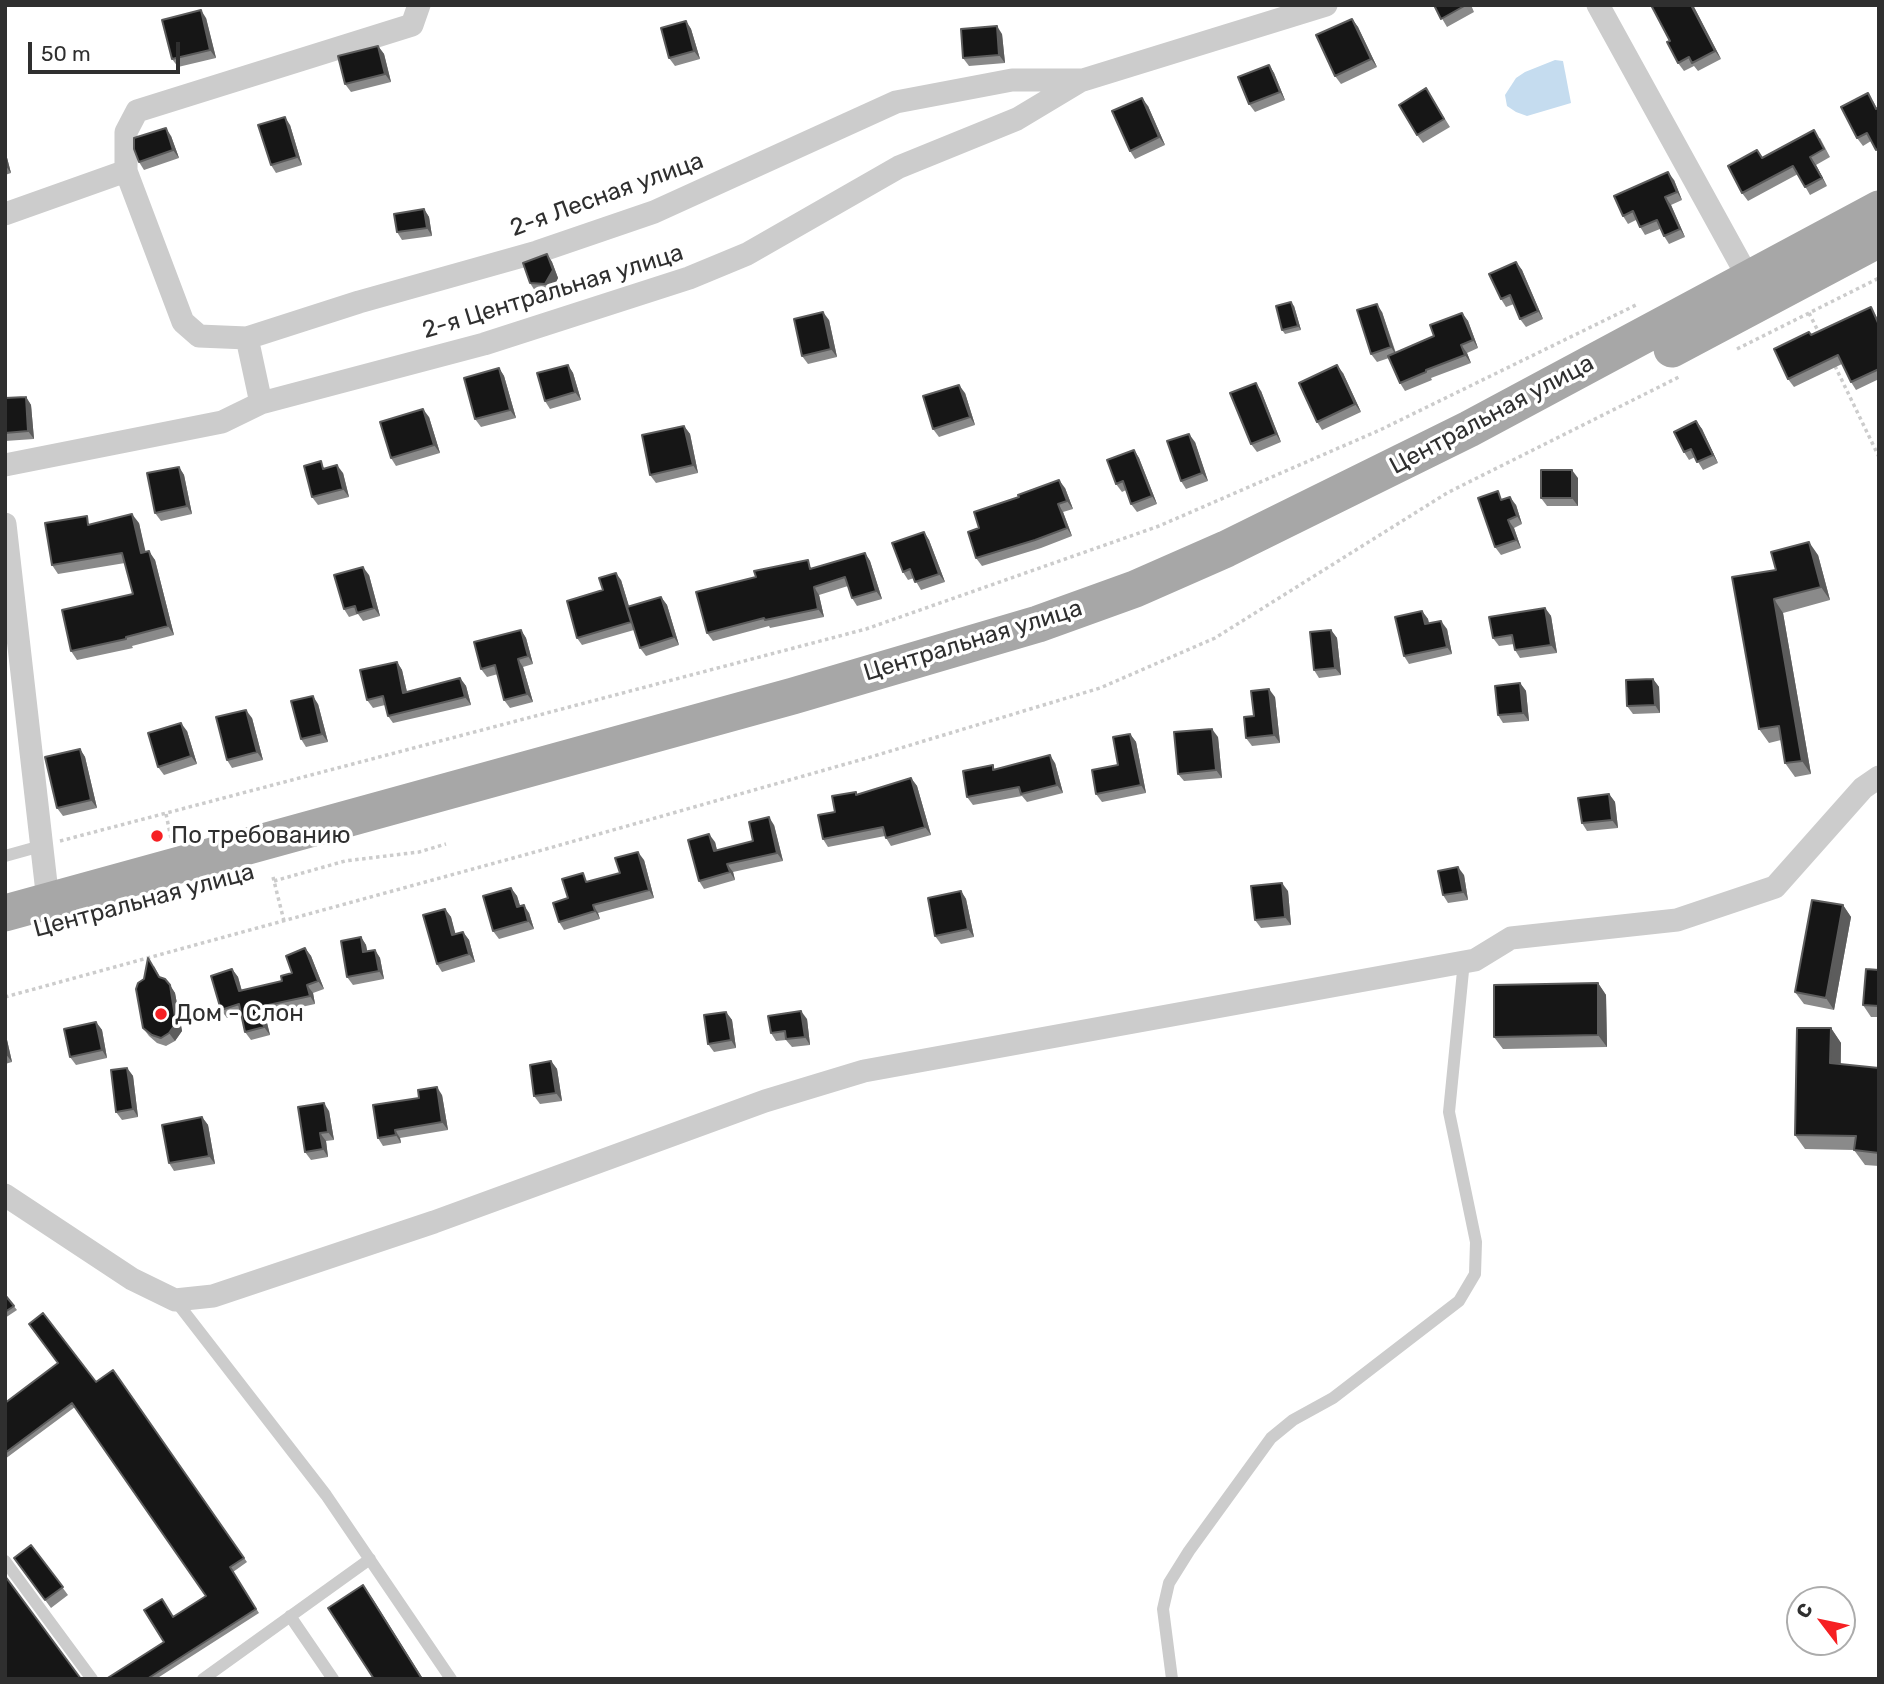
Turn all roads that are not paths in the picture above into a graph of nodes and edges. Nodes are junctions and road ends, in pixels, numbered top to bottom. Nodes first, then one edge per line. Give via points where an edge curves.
1 (419, 5) edge
2 (1326, 5) edge
3 (1598, 5) edge
4 (1083, 80) junction
5 (126, 170) junction
6 (1879, 209) edge
7 (5, 214) edge
8 (1879, 239) edge
9 (1749, 279) junction
10 (247, 338) junction
11 (261, 403) junction
12 (5, 465) edge
13 (5, 524) edge
14 (1879, 777) edge
15 (41, 846) junction
16 (5, 856) edge
17 (48, 901) junction
18 (5, 913) edge
19 (5, 939) edge
20 (1464, 961) junction
21 (5, 1195) edge
22 (175, 1300) junction
23 (370, 1559) junction
24 (5, 1561) edge
25 (290, 1616) junction
26 (92, 1679) edge
27 (203, 1679) edge
28 (333, 1679) edge
29 (451, 1679) edge
30 (1172, 1679) edge

1 - 5 street via 412,25 137,111 126,132
2 - 4 street, 2-я Лесная улица
3 - 9 street
4 - 10 street, 2-я Лесная улица via 1012,80 896,102 654,212
4 - 11 street, 2-я Центральная улица via 1017,119 899,167 747,254 689,278 484,344
5 - 7 street
5 - 10 street, 2-я Лесная улица via 183,322 199,336
6 - 9 main road, Центральная улица
8 - 19 main road, Центральная улица via 1494,443 1332,523 1149,609 1046,648
9 - 17 main road, Центральная улица via 1469,429 1135,589 1038,624 793,696
10 - 11 street
11 - 12 street, 2-я Центральная улица via 222,422
13 - 15 street
14 - 20 street via 1863,788 1775,887 1677,920 1511,938 1475,960
15 - 16 lane
15 - 17 street
17 - 18 main road, Центральная улица
20 - 22 street via 864,1071 765,1101 434,1222 213,1296
20 - 30 lane via 1449,1112 1476,1242 1475,1274 1459,1301 1334,1398 1270,1438 1169,1583 1163,1609
21 - 22 street via 132,1279
22 - 23 lane
23 - 25 lane
23 - 29 lane
24 - 26 lane
25 - 27 lane
25 - 28 lane

